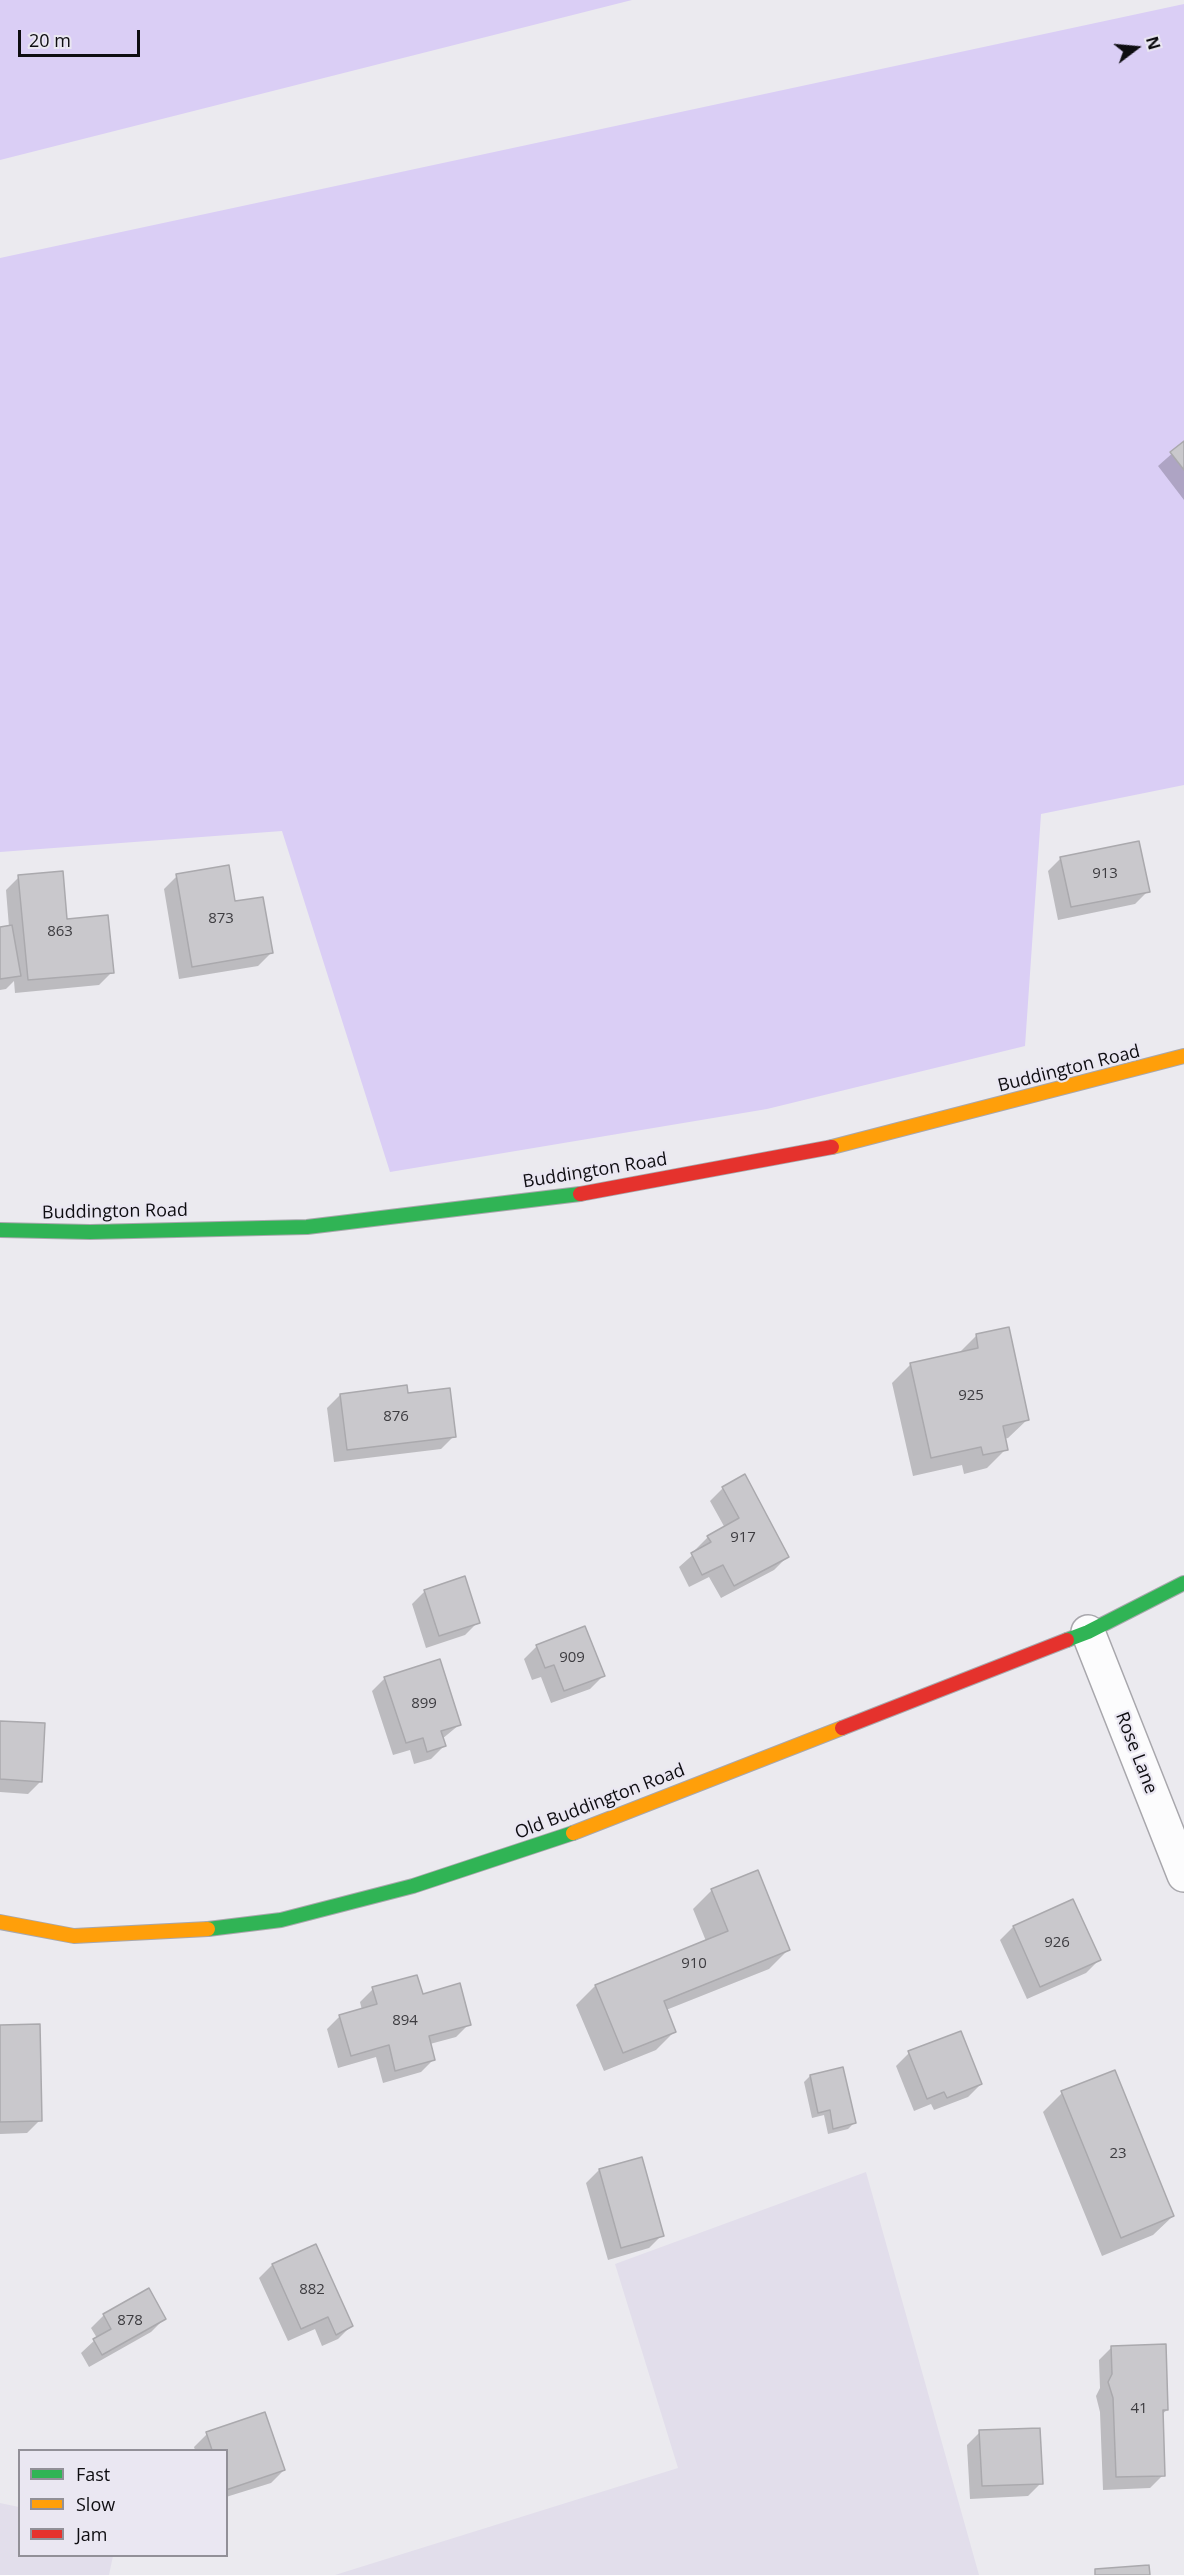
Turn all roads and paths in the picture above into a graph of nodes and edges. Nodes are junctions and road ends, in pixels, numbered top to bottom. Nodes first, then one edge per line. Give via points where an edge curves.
1 (1184, 1056) edge
2 (0, 1230) edge
3 (1184, 1583) edge
4 (1088, 1632) junction
5 (1184, 1875) edge
6 (0, 1922) edge

1 - 2 street, Buddington Road via 840,1146 558,1198 307,1227
3 - 4 street, Old Buddington Road
4 - 5 street, Rose Lane
4 - 6 street, Old Buddington Road via 548,1843 413,1886 281,1920 195,1931 74,1936

